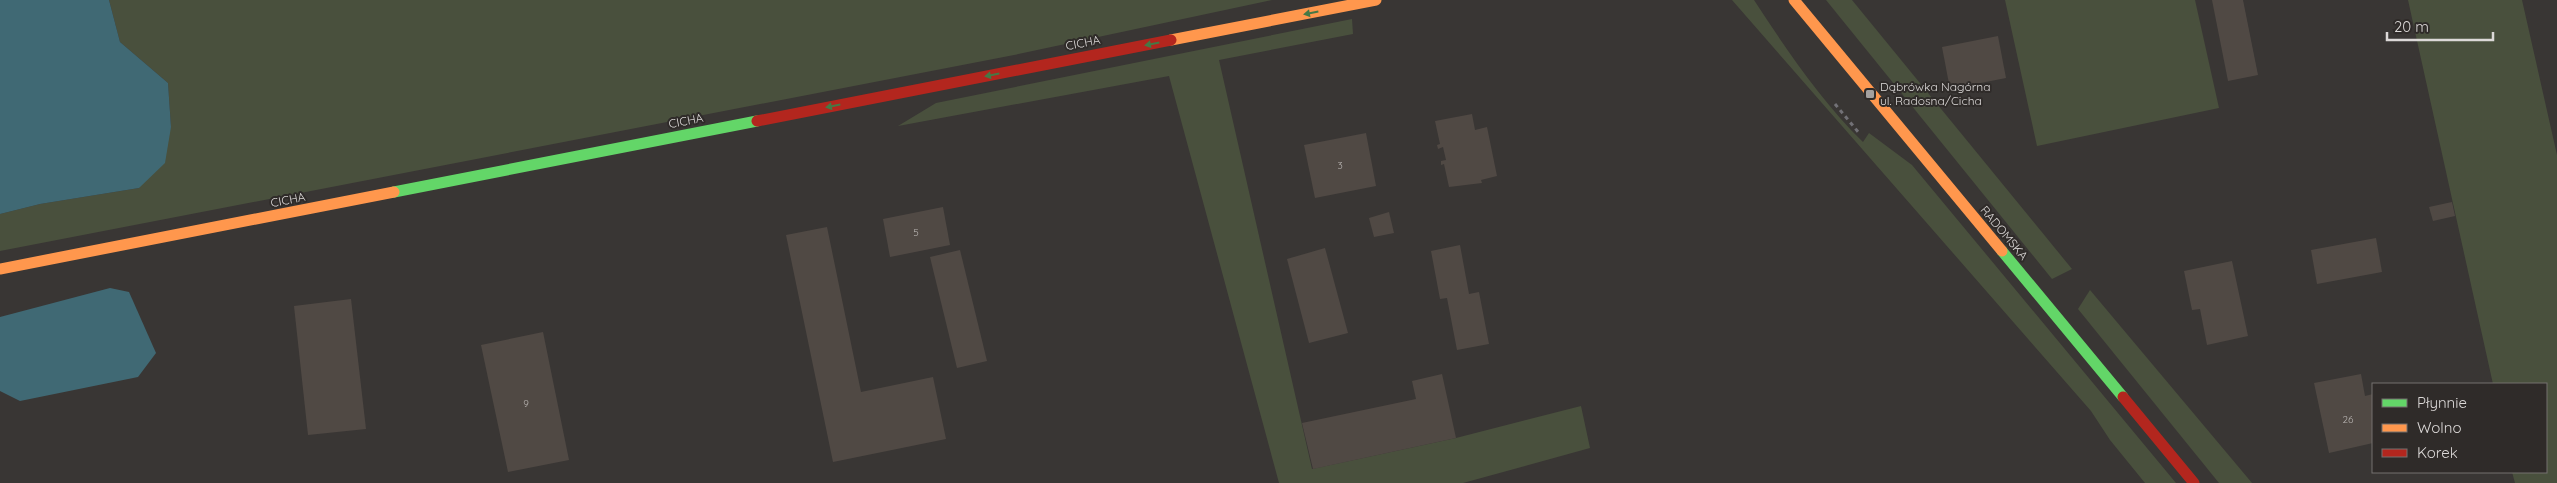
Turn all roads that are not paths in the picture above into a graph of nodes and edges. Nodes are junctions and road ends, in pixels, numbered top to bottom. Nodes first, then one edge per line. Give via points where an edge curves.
1 (1376, 0) edge
2 (1794, 0) edge
3 (0, 269) edge
4 (2194, 483) edge

1 -> 3 street, CICHA
2 - 4 street, RADOMSKA

